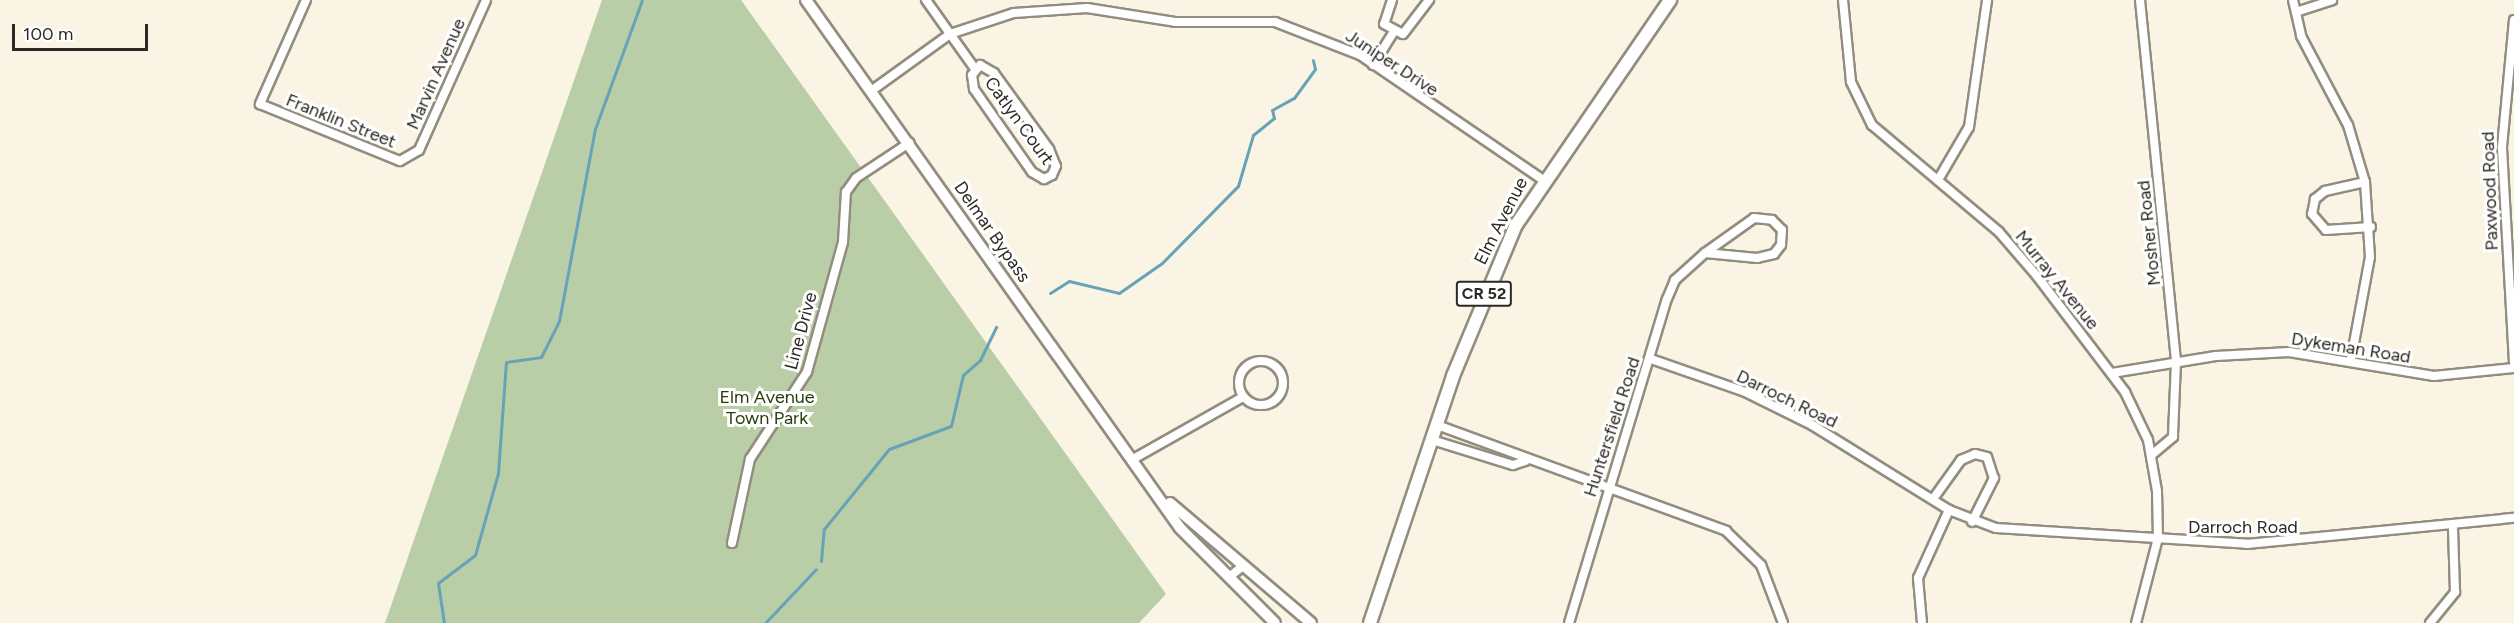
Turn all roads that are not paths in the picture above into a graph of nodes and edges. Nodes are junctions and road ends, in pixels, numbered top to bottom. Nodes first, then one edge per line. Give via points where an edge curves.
1 (306, 0) edge
2 (486, 0) edge
3 (806, 0) edge
4 (926, 0) edge
5 (1392, 0) edge
6 (1429, 0) edge
7 (1670, 0) edge
8 (1842, 0) edge
9 (1987, 0) edge
10 (2140, 0) edge
11 (2293, 0) edge
12 (2332, 0) edge
13 (1087, 4) edge
14 (2296, 12) junction
15 (2514, 20) edge
16 (1394, 32) junction
17 (950, 34) junction
18 (1373, 65) junction
19 (975, 69) junction
20 (871, 91) junction
21 (909, 142) junction
22 (411, 158) joint
23 (1543, 180) junction
24 (1938, 180) junction
25 (2365, 182) junction
26 (2371, 227) junction
27 (1705, 253) junction
28 (1651, 359) junction
29 (2351, 360) junction
30 (2176, 361) junction
31 (2514, 362) edge
32 (2514, 368) edge
33 (2112, 373) junction
34 (1243, 396) junction
35 (1437, 426) junction
36 (1432, 440) junction
37 (1484, 442) junction
38 (2153, 454) junction
39 (1479, 455) junction
40 (1135, 458) junction
41 (1525, 461) junction
42 (1152, 483) junction
43 (1607, 490) junction
44 (1933, 499) junction
45 (1949, 510) junction
46 (2514, 518) edge
47 (1972, 522) junction
48 (2453, 528) junction
49 (2158, 538) junction
50 (732, 543) dead end
51 (1243, 566) junction
52 (1229, 578) junction
53 (1275, 623) edge
54 (1311, 623) edge
55 (1370, 623) edge
56 (1569, 623) edge
57 (1783, 623) edge
58 (1922, 623) edge
59 (2136, 623) edge
60 (2430, 623) edge

1 - 22 street, Franklin Street via 260,104 380,156
2 - 22 street, Marvin Avenue
3 - 20 street, Delmar Bypass
4 - 17 street, Catlyn Court
5 - 16 street via 1384,19
6 - 16 street via 1413,28
7 - 23 main road, Elm Avenue / CR 52
8 - 24 street, Murray Avenue via 1848,64 1859,105 1877,130
9 - 24 street via 1969,127
10 - 30 street, Mosher Road
11 - 14 street
12 - 14 street
13 - 17 street, Juniper Drive via 1014,13
13 - 18 street, Juniper Drive via 1175,22 1275,22 1315,34
14 - 25 street via 2306,49 2348,125
15 - 31 street, Paxwood Road via 2502,148
16 - 18 street
17 - 19 street, Catlyn Court
17 - 20 street, Juniper Drive
18 - 23 street, Juniper Drive
19 - 19 street, Catlyn Court via 974,89 1032,172 1044,179 1052,175 1056,166 1049,149 989,68
20 - 21 street, Delmar Bypass
21 - 40 street, Delmar Bypass
21 - 50 street, Line Drive via 856,178 846,192 843,242 807,372 750,459
23 - 35 main road, Elm Avenue / CR 52 via 1484,294
24 - 33 street, Murray Avenue via 1999,232
25 - 26 street
25 - 26 street via 2325,191 2315,199 2312,214 2326,230
26 - 29 street
27 - 27 street, Huntersfield Road via 1766,258 1779,250 1782,230 1772,220 1754,218
27 - 28 street, Huntersfield Road via 1675,280
28 - 43 street, Huntersfield Road
28 - 44 street, Darroch Road via 1745,392
29 - 30 street, Dykeman Road via 2289,352
29 - 32 street, Dykeman Road via 2434,376
30 - 33 street, Dykeman Road
30 - 38 street, Mosher Road via 2173,437
33 - 38 street, Murray Avenue
34 - 34 street via 1255,405 1270,404 1281,394 1280,372 1270,363 1249,364 1240,376
34 - 40 street
35 - 36 main road, Elm Avenue / CR 52
35 - 37 street
36 - 39 street
36 - 55 main road, Elm Avenue / CR 52
37 - 39 street
37 - 41 street
38 - 49 street, Murray Avenue
39 - 41 street via 1513,465
40 - 42 street, Delmar Bypass
41 - 43 street
42 - 51 street, Delmar Bypass
42 - 52 street, Delmar Bypass via 1180,528
43 - 56 street, Huntersfield Road
43 - 57 street via 1733,536 1761,565
44 - 45 street, Darroch Road
44 - 47 street via 1961,460 1975,454 1987,457 1994,478
45 - 47 street, Darroch Road
45 - 58 street via 1918,578
46 - 48 street, Darroch Road
47 - 49 street, Darroch Road via 1996,528
48 - 49 street, Darroch Road via 2247,544
48 - 60 street via 2455,592
49 - 59 street, Murray Avenue
51 - 52 street
51 - 54 street, Delmar Bypass
52 - 53 street, Delmar Bypass

